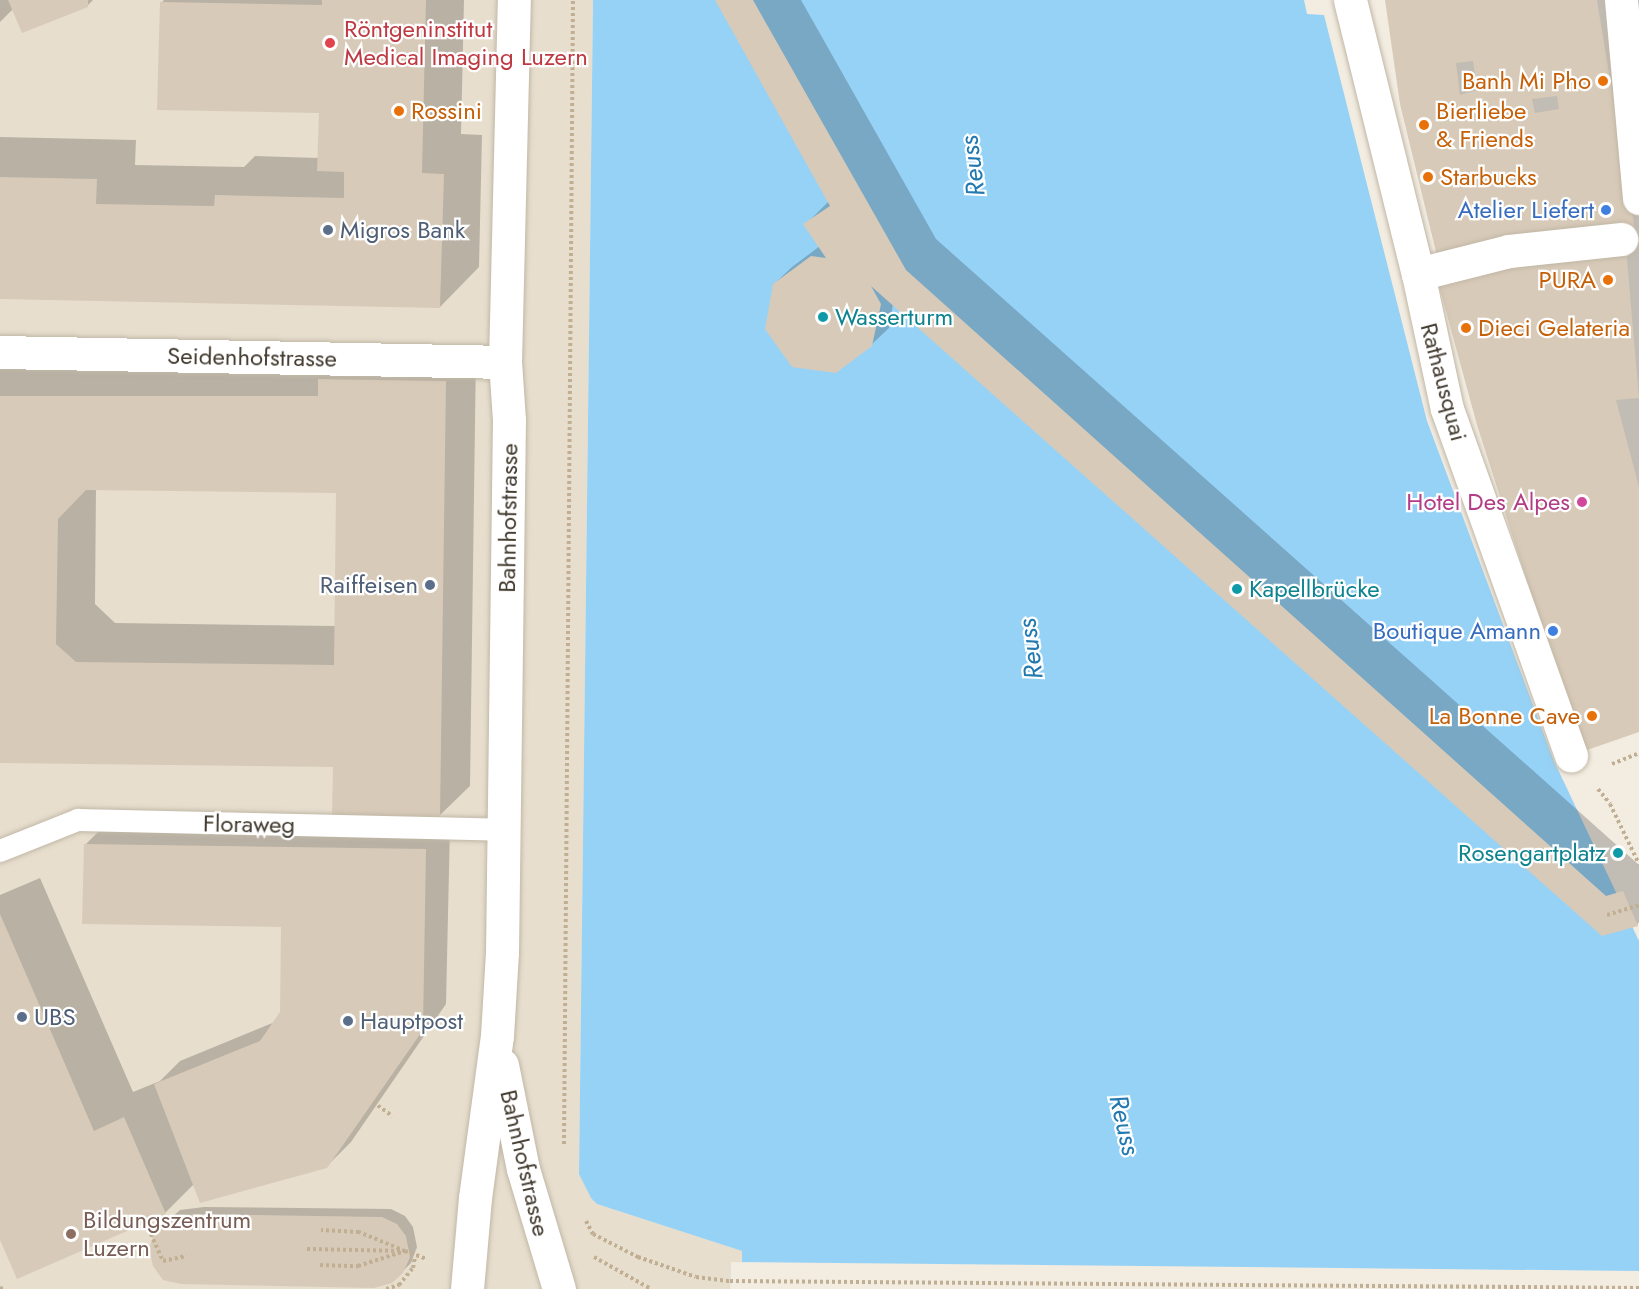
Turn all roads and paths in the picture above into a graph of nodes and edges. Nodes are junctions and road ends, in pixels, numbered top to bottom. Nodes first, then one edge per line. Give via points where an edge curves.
1 (514, 0) edge
2 (573, 0) edge
3 (1350, 0) edge
4 (1621, 0) edge
5 (1638, 182) edge
6 (1621, 239) dead end
7 (1418, 274) junction
8 (0, 352) edge
9 (505, 362) junction
10 (1571, 755) joint
11 (504, 830) junction
12 (0, 851) edge
13 (1639, 864) edge
14 (1639, 905) edge
15 (1607, 915) dead end
16 (497, 1036) junction
17 (374, 1102) dead end
18 (392, 1116) dead end
19 (564, 1153) dead end
20 (583, 1215) dead end
21 (146, 1223) dead end
22 (321, 1230) dead end
23 (307, 1249) dead end
24 (405, 1251) junction
25 (186, 1256) dead end
26 (415, 1257) junction
27 (438, 1261) dead end
28 (320, 1265) dead end
29 (1639, 1288) edge
30 (386, 1289) edge
31 (467, 1289) edge
32 (559, 1289) edge

1 - 9 street, Bahnhofstrasse
2 - 19 path
3 - 7 street, Rathausquai
4 - 5 street
6 - 7 street via 1509,251
7 - 10 street, Rathausquai via 1447,409
8 - 9 street, Seidenhofstrasse
9 - 11 street, Bahnhofstrasse via 509,420
10 - 13 path via 1610,804
11 - 12 lane, Floraweg via 78,820
11 - 16 street, Bahnhofstrasse
14 - 15 path
16 - 31 street, Bahnhofstrasse
16 - 32 street, Bahnhofstrasse via 523,1169
17 - 18 path
20 - 29 path via 593,1234 638,1257 696,1277 730,1281
21 - 25 path via 163,1261
22 - 24 path via 359,1232
23 - 24 path
24 - 26 path
24 - 28 path via 358,1266
26 - 27 path
26 - 30 path via 413,1268 399,1285

